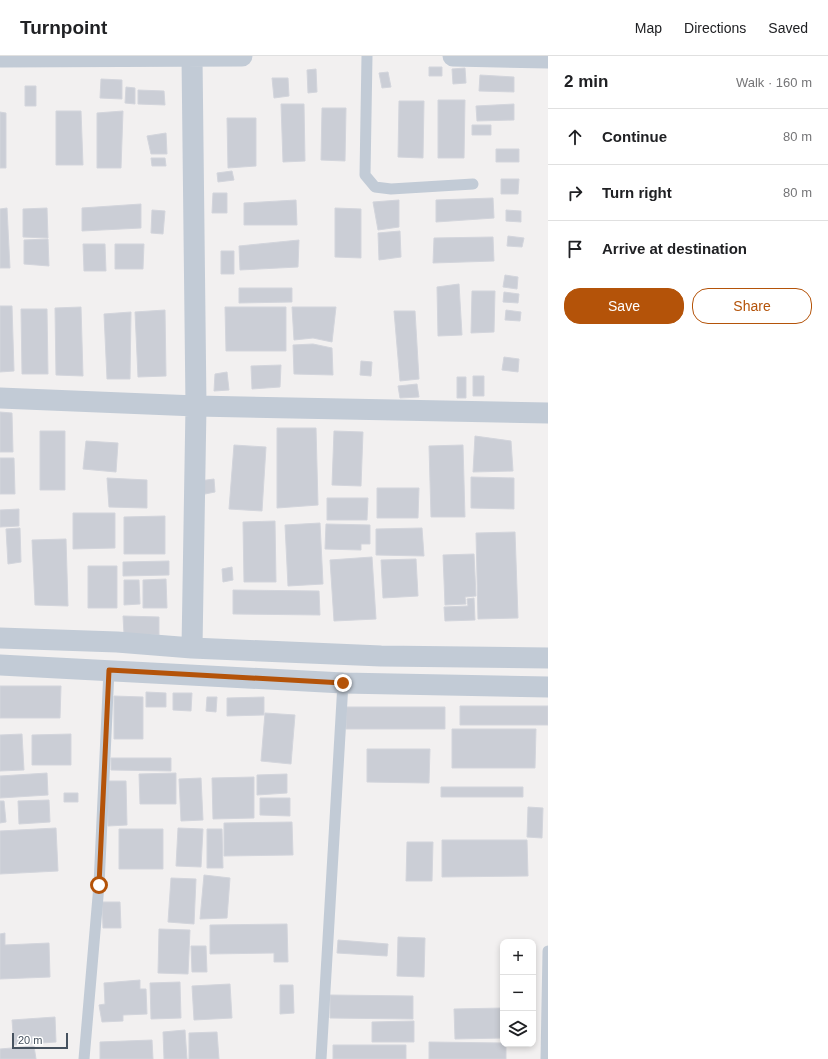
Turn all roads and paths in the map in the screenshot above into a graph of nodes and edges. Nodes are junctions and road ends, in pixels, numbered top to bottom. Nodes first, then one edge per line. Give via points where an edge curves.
1 (242, 56) edge
2 (367, 56) edge
3 (453, 56) edge
4 (0, 57) edge
5 (192, 57) edge
6 (548, 58) edge
7 (473, 184) dead end
8 (0, 398) edge
9 (196, 406) junction
10 (548, 413) edge
11 (0, 638) edge
12 (192, 648) junction
13 (548, 658) edge
14 (0, 665) edge
15 (109, 670) junction
16 (343, 683) junction
17 (548, 687) edge
18 (548, 951) edge
19 (84, 1059) edge
20 (321, 1059) edge
21 (546, 1059) edge

1 - 5 street
2 - 7 lane via 365,175 375,187 391,189
3 - 6 street
4 - 5 street
5 - 9 street
8 - 9 street
9 - 10 street
9 - 12 street
11 - 12 street via 117,642
12 - 13 street via 381,656
14 - 15 street
15 - 16 street
15 - 19 lane via 99,885
16 - 17 street
16 - 20 lane
18 - 21 lane

